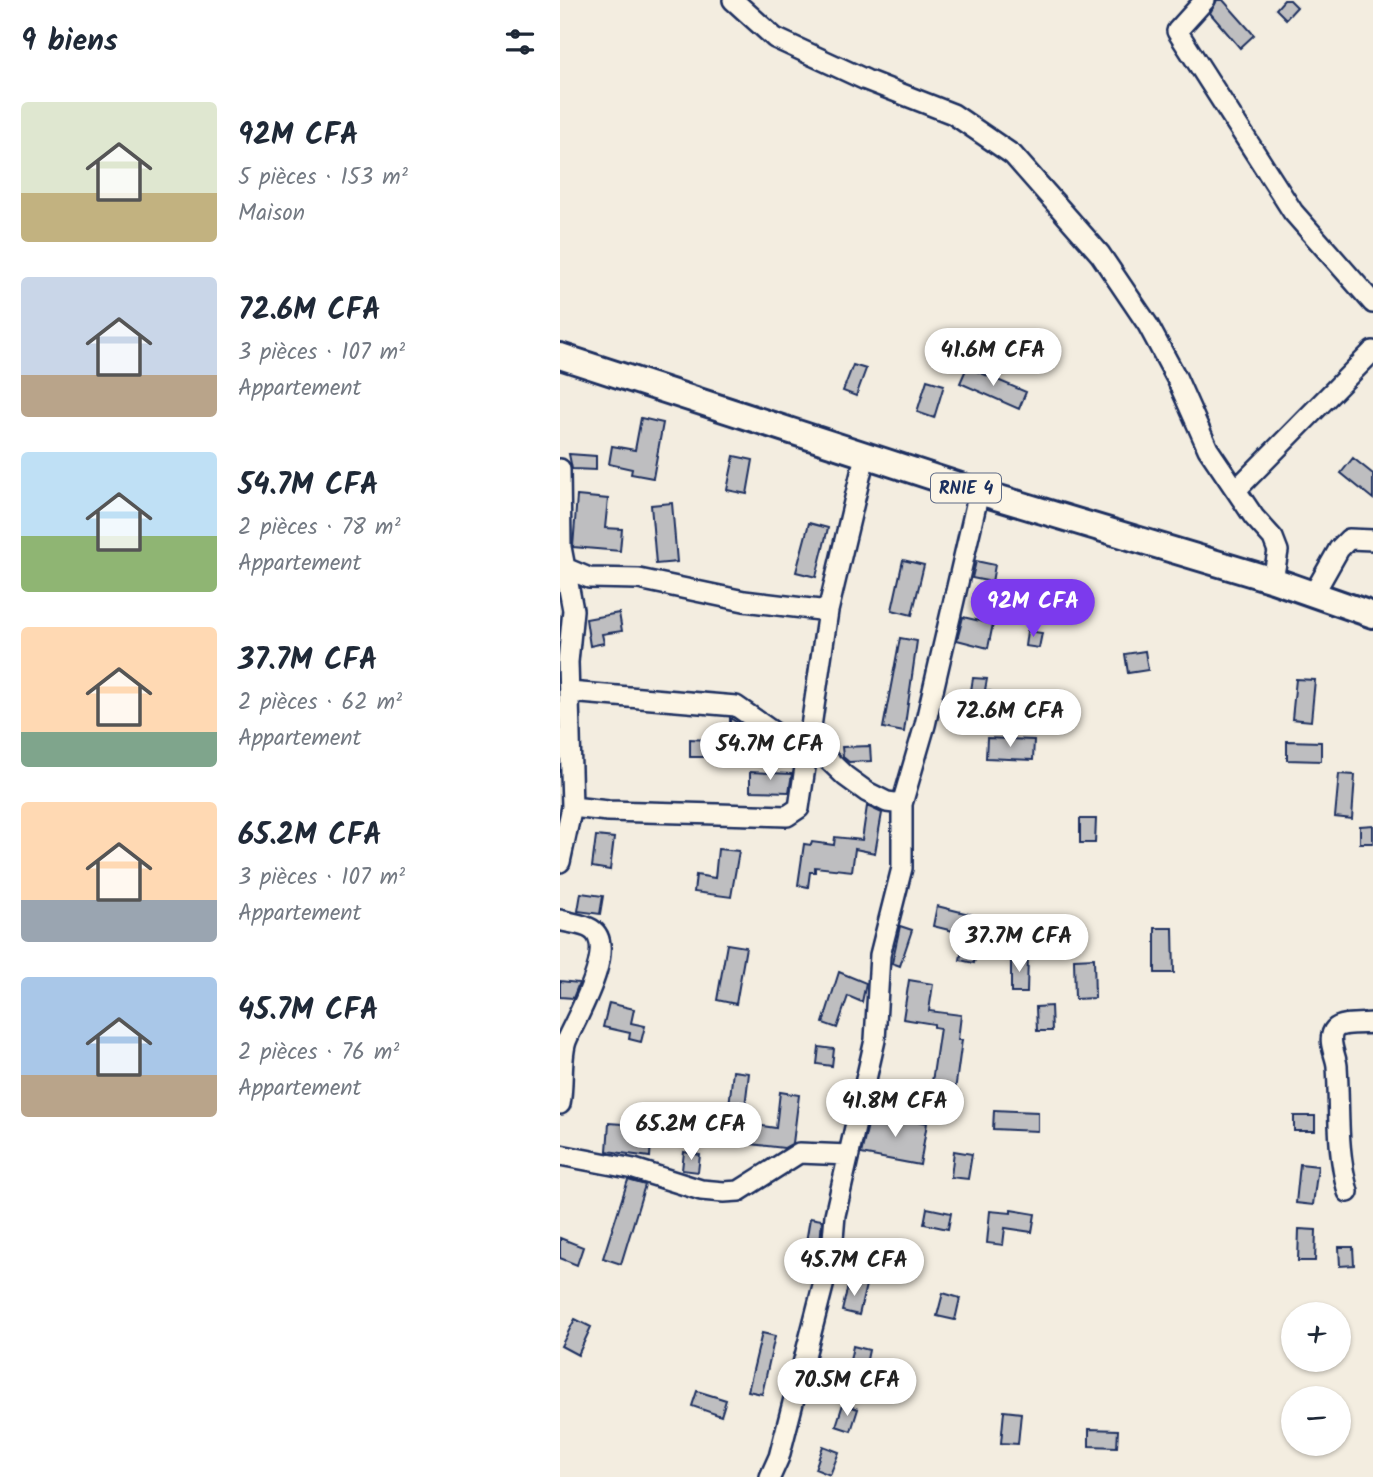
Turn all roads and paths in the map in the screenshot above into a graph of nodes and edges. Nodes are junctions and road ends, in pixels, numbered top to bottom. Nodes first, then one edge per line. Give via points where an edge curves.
1 (733, 0) edge
2 (1205, 0) edge
3 (1373, 303) edge
4 (1373, 351) edge
5 (560, 356) edge
6 (865, 456) junction
7 (560, 469) edge
8 (1237, 489) junction
9 (979, 492) junction
10 (1373, 540) edge
11 (563, 567) junction
12 (1273, 580) junction
13 (1312, 595) junction
14 (828, 611) junction
15 (1373, 615) edge
16 (569, 692) junction
17 (811, 743) junction
18 (902, 804) junction
19 (572, 807) junction
20 (560, 862) edge
21 (560, 920) edge
22 (1373, 1023) edge
23 (560, 1104) edge
24 (561, 1154) edge
25 (849, 1155) junction
26 (1348, 1192) dead end
27 (770, 1477) edge

1 - 8 street via 775,38 953,114 1013,155 1100,254 1142,316 1208,449
2 - 3 street via 1177,31 1183,43 1293,212
4 - 8 street
5 - 6 main road, RNIE 4
6 - 9 main road, RNIE 4
6 - 14 street
7 - 11 street
8 - 12 street via 1273,538 1278,560
9 - 12 main road, RNIE 4
9 - 18 street
10 - 13 street via 1349,539
11 - 14 street via 589,578 639,579 744,601
11 - 16 street via 573,610
12 - 13 main road, RNIE 4
13 - 15 main road, RNIE 4
14 - 17 street
16 - 17 street via 736,706 776,734
16 - 19 street
17 - 18 street via 867,792
17 - 19 street via 799,808 787,816
18 - 25 street via 902,868 880,955 875,1040
19 - 20 street
21 - 23 street via 592,930 598,938 599,954 584,1009 564,1050
22 - 26 street via 1340,1026 1331,1039 1337,1065 1338,1135
24 - 25 street via 724,1192 740,1191 799,1153
25 - 27 street via 832,1251

